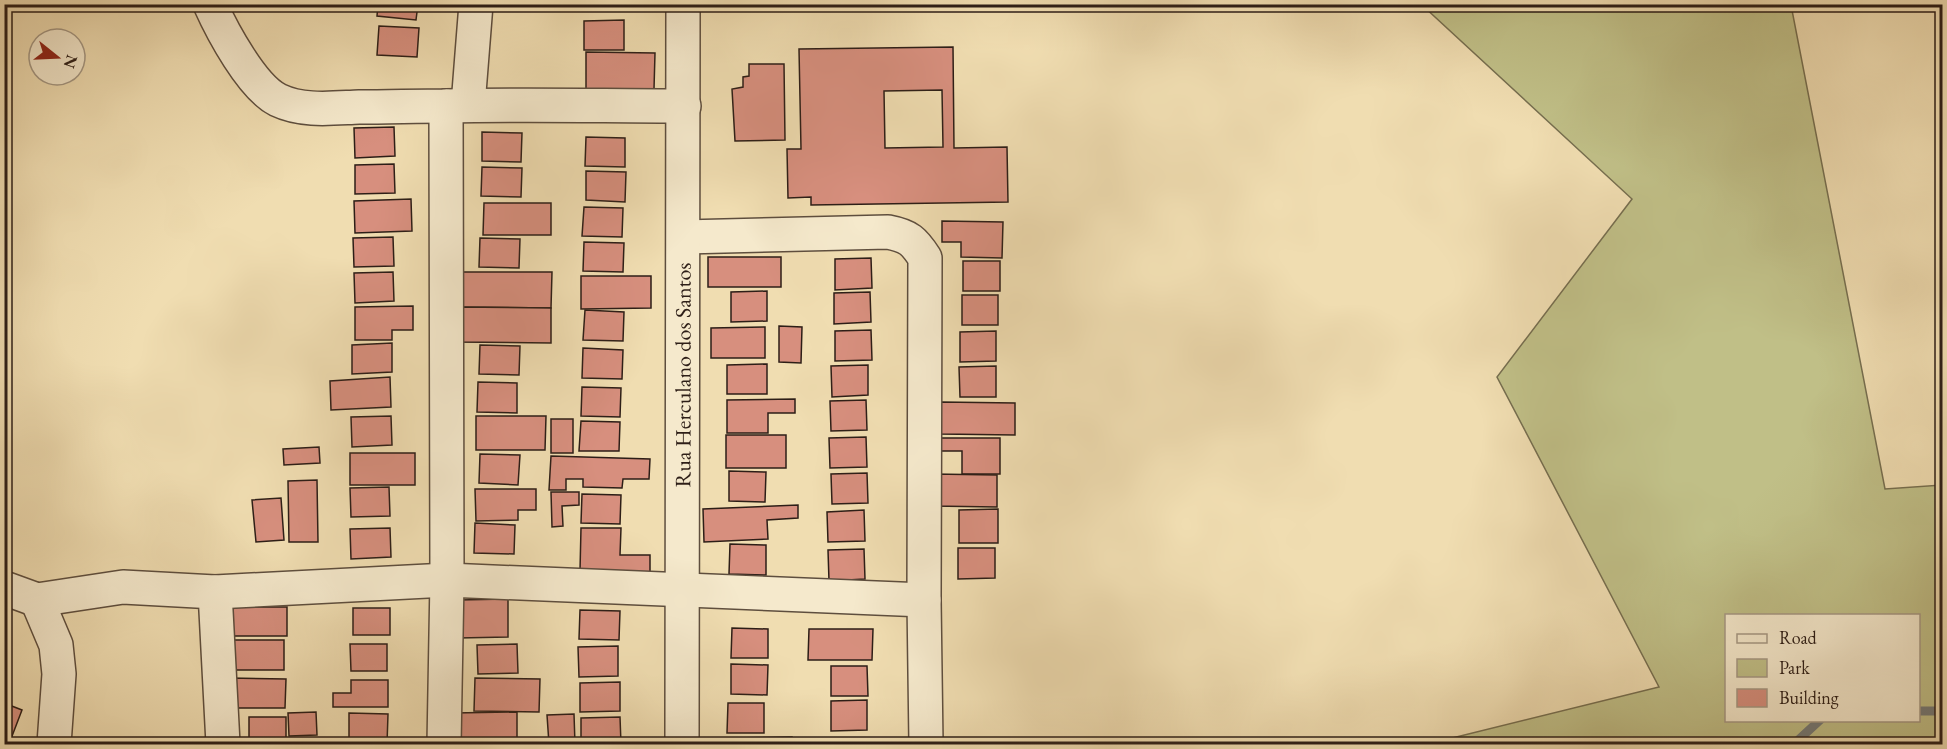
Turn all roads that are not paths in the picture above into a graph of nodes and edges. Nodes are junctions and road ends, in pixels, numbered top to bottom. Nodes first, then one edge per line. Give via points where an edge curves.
1 (210, 4) edge
2 (476, 4) edge
3 (683, 4) edge
4 (457, 105) junction
5 (684, 106) junction
6 (684, 237) junction
7 (447, 580) junction
8 (4, 588) edge
9 (681, 591) junction
10 (215, 592) junction
11 (37, 600) junction
12 (924, 600) junction
13 (54, 744) edge
14 (223, 744) edge
15 (444, 744) edge
16 (682, 744) edge
17 (926, 744) edge

1 - 4 street via 249,72 276,99 293,106
2 - 4 street
3 - 5 street, Rua Herculano dos Santos
4 - 5 street
4 - 7 street
5 - 6 street, Rua Herculano dos Santos
6 - 9 street, Rua Herculano dos Santos
6 - 12 street via 888,232 903,235 916,244 925,258
7 - 9 street
7 - 10 street
7 - 15 street
8 - 11 street
9 - 12 street
9 - 16 street, Rua Herculano dos Santos
10 - 11 street via 123,587
10 - 14 street
11 - 13 street via 56,645 59,674
12 - 17 street

